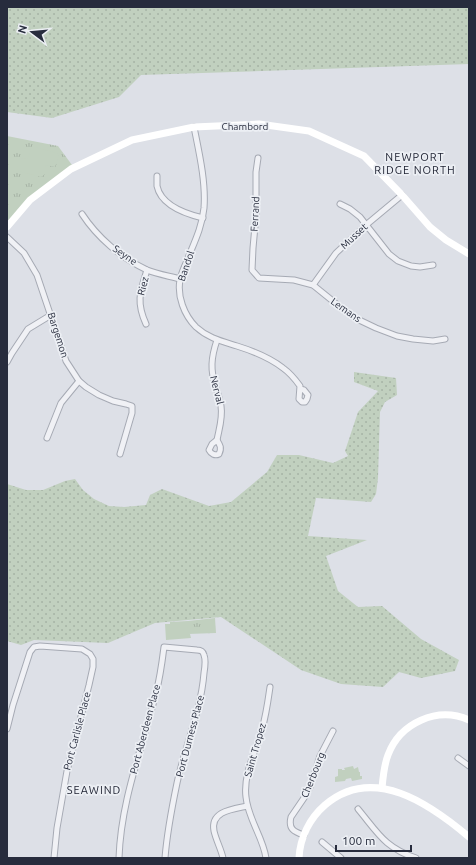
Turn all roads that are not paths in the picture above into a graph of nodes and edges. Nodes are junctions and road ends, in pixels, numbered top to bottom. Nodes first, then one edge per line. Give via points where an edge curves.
1 (194, 127) junction
2 (258, 158) dead end
3 (157, 176) dead end
4 (402, 195) junction
5 (340, 204) dead end
6 (82, 214) dead end
7 (202, 218) junction
8 (366, 225) junction
9 (7, 227) edge
10 (7, 237) edge
11 (469, 254) edge
12 (433, 265) dead end
13 (147, 270) junction
14 (252, 270) joint
15 (180, 279) junction
16 (313, 285) junction
17 (51, 315) junction
18 (146, 324) dead end
19 (445, 339) dead end
20 (217, 340) junction
21 (7, 362) edge
22 (79, 381) junction
23 (300, 389) dead end
24 (47, 438) dead end
25 (217, 440) dead end
26 (120, 454) dead end
27 (164, 648) joint
28 (270, 687) dead end
29 (469, 720) edge
30 (7, 729) edge
31 (333, 731) dead end
32 (458, 758) dead end
33 (469, 766) edge
34 (382, 788) junction
35 (247, 806) junction
36 (358, 809) dead end
37 (304, 835) junction
38 (469, 837) edge
39 (322, 842) dead end
40 (54, 858) edge
41 (119, 858) edge
42 (165, 858) edge
43 (223, 858) edge
44 (266, 858) edge
45 (299, 858) edge
46 (340, 858) edge
47 (416, 858) edge

1 - 4 street, Chambord via 259,124 309,130 364,156
1 - 7 street, Bandol via 204,191
1 - 9 street, Chambord via 132,140 71,170 30,200
2 - 14 street, Ferrand
3 - 7 street via 157,186 169,204 180,211
4 - 8 street, Musset
4 - 11 street, Chambord via 430,227
5 - 8 street via 360,217
6 - 13 street, Seyne via 90,226 117,252
7 - 15 street, Bandol via 198,235
8 - 12 street via 389,254 398,261 411,266
8 - 16 street, Musset via 336,253
10 - 17 street, Bargemon via 24,253 38,275
13 - 15 street, Seyne
13 - 18 street, Riez via 139,303
14 - 16 street, Lemans via 259,278 294,280
15 - 20 street, Bandol via 181,298 188,317 200,330
16 - 19 street, Lemans via 355,318 376,328 413,339
17 - 21 street via 28,329
17 - 22 street, Bargemon via 66,361
20 - 23 street, Bandol via 251,351 283,367 292,375
20 - 25 street, Nerval via 212,357 212,369 222,411
22 - 24 street via 61,403
22 - 26 street, Bargemon via 113,402 132,406
27 - 41 street, Port Aberdeen Place via 156,691 126,800
27 - 42 street, Port Durness Place via 201,650 205,662 199,704 172,807
28 - 35 street, Saint Tropez via 264,722 248,774 245,796
29 - 34 street via 437,715 408,728 396,739 387,756
30 - 40 street, Port Carlisle Place via 30,652 34,647 82,649 90,654 93,668 67,771
31 - 37 street, Cherbourg via 320,756 310,787 290,821 294,831
32 - 33 street
34 - 37 street via 356,790 334,798 316,814
34 - 38 street via 422,802
35 - 43 street via 226,810 216,818 214,832
35 - 44 street, Saint Tropez
36 - 47 street via 388,844
37 - 45 street
39 - 46 street

